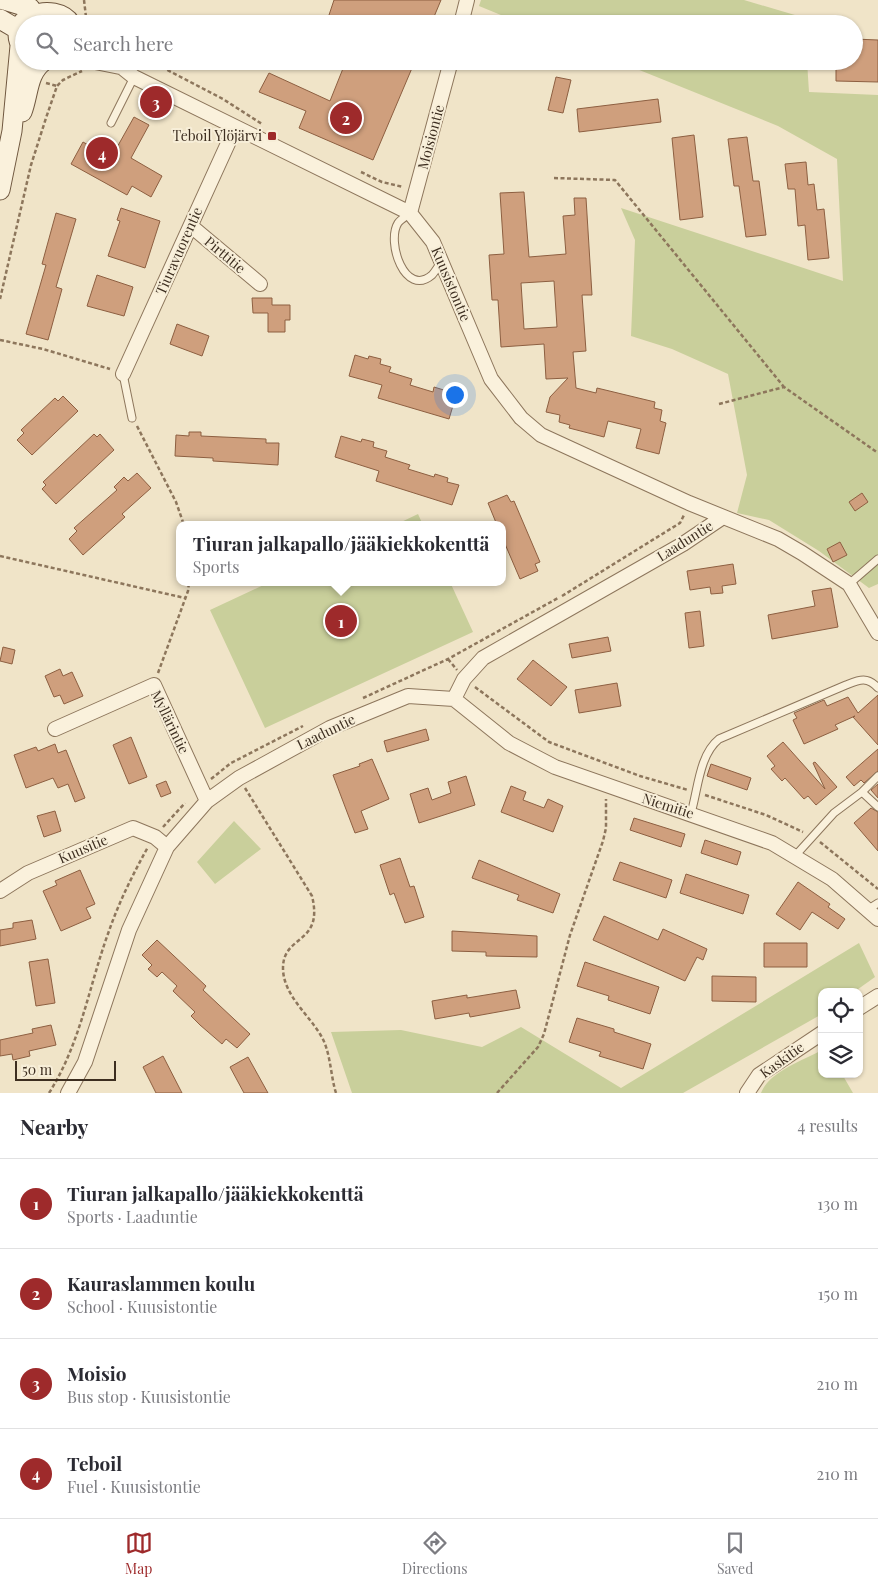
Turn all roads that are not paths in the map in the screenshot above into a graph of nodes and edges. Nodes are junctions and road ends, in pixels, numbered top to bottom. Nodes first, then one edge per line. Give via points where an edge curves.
1 (4, 0) edge
2 (467, 0) edge
3 (39, 4) edge
4 (68, 13) edge
5 (23, 15) edge
6 (463, 15) edge
7 (0, 19) edge
8 (15, 36) edge
9 (17, 70) edge
10 (35, 70) edge
11 (125, 70) edge
12 (449, 70) edge
13 (134, 77) junction
14 (111, 123) dead end
15 (235, 128) junction
16 (12, 131) junction
17 (0, 190) edge
18 (410, 212) junction
19 (191, 226) junction
20 (442, 263) junction
21 (260, 284) dead end
22 (123, 374) joint
23 (132, 418) road end
24 (723, 517) junction
25 (878, 559) edge
26 (849, 584) junction
27 (878, 633) edge
28 (878, 688) edge
29 (454, 699) junction
30 (55, 729) dead end
31 (878, 776) edge
32 (862, 792) junction
33 (207, 801) junction
34 (878, 807) edge
35 (691, 813) junction
36 (167, 847) junction
37 (796, 856) junction
38 (0, 891) edge
39 (874, 910) edge
40 (878, 996) edge
41 (863, 1005) edge
42 (821, 1033) edge
43 (68, 1093) edge
44 (747, 1093) edge

1 - 3 main road
2 - 6 street
3 - 4 main road
3 - 5 main road
7 - 8 main road
9 - 16 main road
10 - 16 main road via 23,110
11 - 13 street, Kuusistontie
12 - 18 street, Moisiontie
13 - 14 lane
13 - 15 street, Kuusistontie
15 - 18 street, Kuusistontie
15 - 19 street, Tiuravuorentie
16 - 17 main road
18 - 20 street, Kuusistontie via 433,242
18 - 20 lane via 398,223 394,237 395,252 406,274 413,279 423,279 431,276
19 - 21 street, Pirttitie
19 - 22 street, Tiuravuorentie
20 - 24 street, Kuusistontie via 491,379 521,418 541,435
22 - 23 lane
24 - 26 street, Kuusistontie via 778,540
24 - 29 street, Laaduntie via 683,544 483,658 464,679
25 - 26 lane
26 - 27 street
28 - 35 lane via 871,680 863,679 718,739 711,745 705,759
29 - 33 street, Laaduntie via 408,696 330,728 239,778
29 - 35 street, Niemitie via 509,743 555,767
30 - 33 street, Myllärintie via 154,685
31 - 32 lane
32 - 34 lane
32 - 37 lane via 834,813
33 - 36 street, Laaduntie
35 - 37 street, Niemitie via 772,843
36 - 38 street, Kuusitie via 133,828 28,873
36 - 43 street, Laaduntie via 130,930 85,1062
37 - 39 street, Niemitie
40 - 41 street
42 - 44 street, Kaskitie via 759,1075

